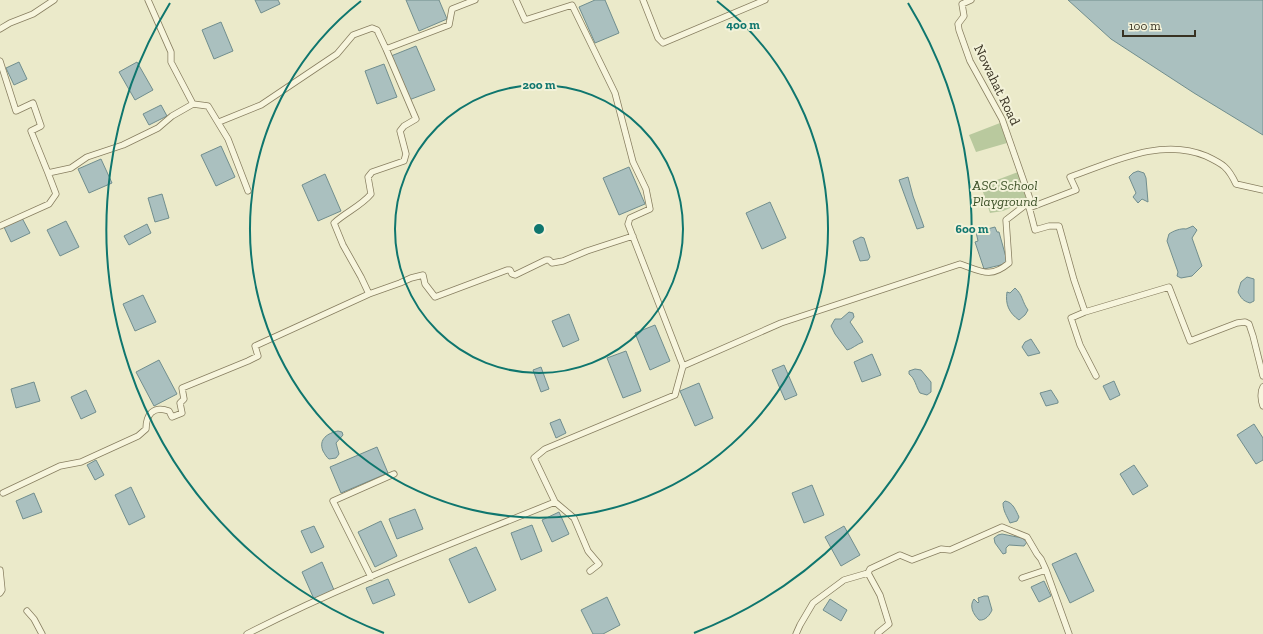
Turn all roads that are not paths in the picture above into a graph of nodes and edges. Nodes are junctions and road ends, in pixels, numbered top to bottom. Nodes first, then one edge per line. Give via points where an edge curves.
1 (54, 0) edge
2 (148, 0) edge
3 (475, 0) edge
4 (516, 0) edge
5 (643, 0) edge
6 (765, 0) edge
7 (971, 0) edge
8 (574, 2) edge
9 (0, 29) edge
10 (386, 49) junction
11 (0, 61) edge
12 (193, 104) junction
13 (219, 122) junction
14 (48, 173) junction
15 (1263, 190) edge
16 (248, 191) dead end
17 (1028, 205) junction
18 (0, 226) edge
19 (633, 236) junction
20 (369, 294) junction
21 (1086, 312) junction
22 (683, 366) junction
23 (1096, 376) dead end
24 (1263, 376) edge
25 (1263, 387) edge
26 (1263, 406) edge
27 (394, 474) dead end
28 (3, 493) dead end
29 (555, 502) junction
30 (0, 570) edge
31 (1046, 570) junction
32 (590, 571) dead end
33 (868, 574) junction
34 (371, 577) junction
35 (1022, 578) dead end
36 (0, 594) edge
37 (26, 612) dead end
38 (878, 633) dead end
39 (42, 634) edge
40 (247, 634) edge
41 (796, 634) edge
42 (1069, 634) edge

1 - 9 street via 33,14
2 - 12 street via 171,52 171,62
3 - 10 street via 452,9 449,25
4 - 8 street via 525,20
5 - 6 street via 658,38 663,43
7 - 17 street, Nowahat Road via 962,4 964,16 958,24 959,30 970,61 1002,119 1031,202
8 - 19 street via 614,93 633,162 646,189 650,209 630,218 628,224
10 - 13 street via 377,30 372,28 353,35 337,54 261,105
10 - 20 street via 416,119 400,131 406,154 404,161 372,172 368,178 371,194 334,223
11 - 14 street via 16,111 33,103 41,126 31,131
12 - 13 street via 208,106
12 - 14 street via 158,128 123,145 87,157 71,168
13 - 16 street
14 - 18 street via 56,194 49,204
15 - 17 street via 1236,184 1224,165 1197,152 1178,149 1158,150 1127,157 1070,177 1076,190
17 - 21 street, Nowahat Road via 1036,230 1059,226
17 - 22 street via 1006,220 1009,263 1001,270 986,273 960,264 781,323
19 - 20 street via 563,261 552,263 546,260 515,275 507,270 435,297 425,284 423,275
19 - 22 street
20 - 28 street via 255,346 258,356 182,388 182,413 172,417 169,411 156,410 148,416 146,429 138,436 81,462 60,466
21 - 23 street via 1071,318 1080,345
21 - 24 street via 1170,287 1190,341 1237,324 1249,324
22 - 29 street via 675,395 545,449 534,458
25 - 26 street
27 - 34 street via 333,501
29 - 32 street via 574,518 588,551 599,564
29 - 34 street
30 - 36 street
31 - 33 street via 1042,559 1027,538 1002,527 950,550 941,548 912,560 900,555 870,569
31 - 35 street
31 - 42 street
33 - 38 street via 880,595 889,624
33 - 41 street via 844,580 814,603
34 - 40 street
37 - 39 street via 34,619

